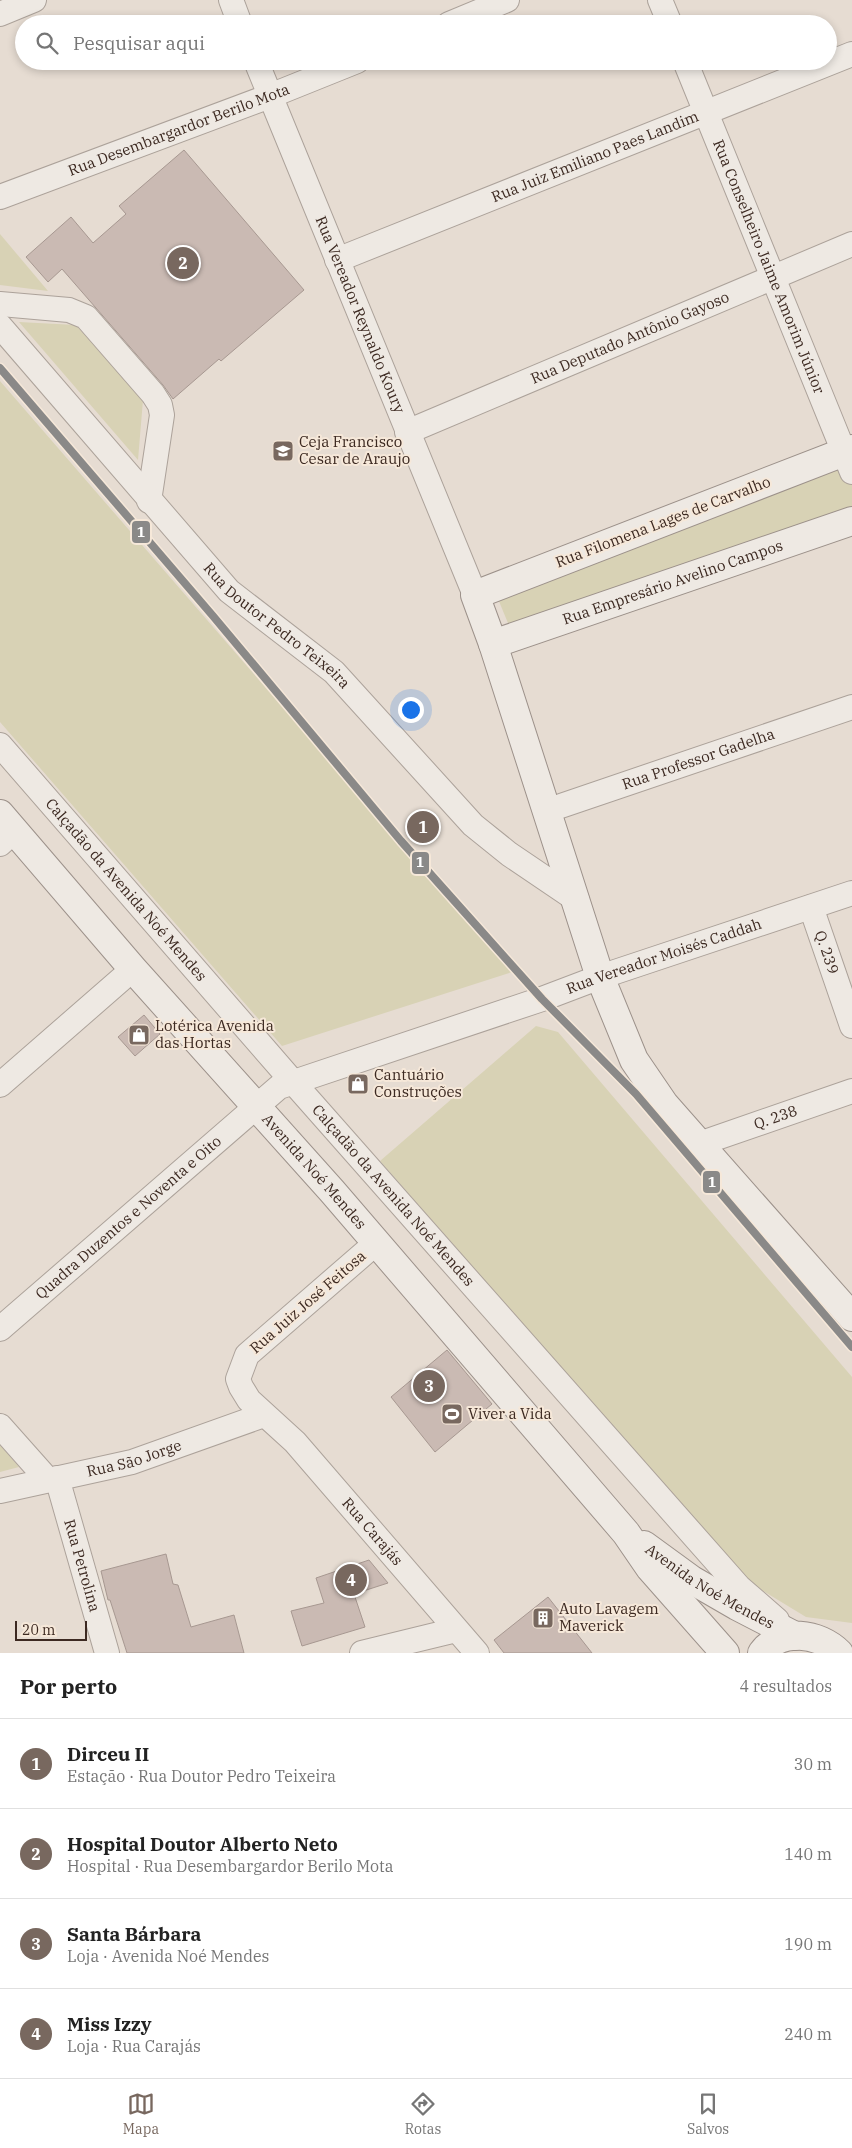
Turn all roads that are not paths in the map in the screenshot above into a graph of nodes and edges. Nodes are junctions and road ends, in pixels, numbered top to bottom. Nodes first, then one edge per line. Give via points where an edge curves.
1 (34, 0) edge
2 (231, 0) edge
3 (507, 0) edge
4 (660, 0) edge
5 (0, 14) edge
6 (237, 15) edge
7 (471, 15) edge
8 (666, 15) edge
9 (852, 54) edge
10 (837, 60) edge
11 (260, 70) edge
12 (335, 70) edge
13 (690, 70) edge
14 (812, 70) edge
15 (270, 96) junction
16 (706, 112) junction
17 (0, 197) edge
18 (852, 244) edge
19 (337, 260) junction
20 (773, 277) junction
21 (0, 304) edge
22 (0, 326) edge
23 (407, 432) junction
24 (849, 458) edge
25 (149, 501) junction
26 (852, 521) edge
27 (474, 595) junction
28 (493, 644) junction
29 (852, 707) edge
30 (0, 746) edge
31 (546, 811) junction
32 (5, 830) edge
33 (852, 893) edge
34 (577, 900) junction
35 (811, 907) junction
36 (133, 969) junction
37 (600, 977) junction
38 (852, 1026) edge
39 (292, 1082) junction
40 (0, 1085) edge
41 (852, 1091) edge
42 (256, 1107) junction
43 (699, 1144) junction
44 (376, 1243) junction
45 (852, 1317) edge
46 (0, 1329) edge
47 (264, 1415) junction
48 (0, 1426) edge
49 (53, 1479) junction
50 (0, 1491) edge
51 (626, 1533) junction
52 (456, 1630) junction
53 (795, 1636) junction
54 (840, 1648) edge
55 (107, 1653) edge
56 (362, 1653) edge
57 (477, 1653) edge
58 (725, 1653) edge
59 (762, 1653) edge

1 - 5 street
2 - 6 street
3 - 7 street
4 - 8 street
9 - 10 street, Rua Juiz Emiliano Paes Landim
11 - 15 street, Rua Vereador Reynaldo Koury
12 - 15 street, Rua Desembargardor Berilo Mota
13 - 16 street, Rua Conselheiro Jaime Amorim Júnior
14 - 16 street, Rua Juiz Emiliano Paes Landim
15 - 17 street, Rua Desembargardor Berilo Mota
15 - 19 street, Rua Vereador Reynaldo Koury
16 - 19 street, Rua Juiz Emiliano Paes Landim
16 - 20 street, Rua Conselheiro Jaime Amorim Júnior
18 - 20 street, Rua Deputado Antônio Gayoso
19 - 23 street, Rua Vereador Reynaldo Koury
20 - 23 street, Rua Deputado Antônio Gayoso
20 - 24 street, Rua Conselheiro Jaime Amorim Júnior
21 - 25 street via 70,310 86,317 153,394 162,415
22 - 25 street, Rua Doutor Pedro Teixeira
23 - 27 street, Rua Vereador Reynaldo Koury
24 - 27 street, Rua Filomena Lages de Carvalho
25 - 34 street, Rua Doutor Pedro Teixeira via 229,591 334,672 472,825
26 - 28 street, Rua Empresário Avelino Campos
27 - 28 street
28 - 31 street
29 - 31 street, Rua Professor Gadelha
30 - 39 street, Calçadão da Avenida Noé Mendes
31 - 34 street
32 - 36 street, Avenida Noé Mendes
33 - 35 street, Rua Vereador Moisés Caddah
34 - 37 street
35 - 37 street, Rua Vereador Moisés Caddah
35 - 38 street, Q. 239
36 - 40 street
36 - 42 street, Avenida Noé Mendes
37 - 39 street, Rua Vereador Moisés Caddah
37 - 43 street via 634,1060 664,1104
39 - 42 street, Rua Vereador Moisés Caddah via 280,1087
39 - 53 street, Calçadão da Avenida Noé Mendes via 739,1587
41 - 43 street, Q. 238
42 - 44 street, Avenida Noé Mendes
42 - 46 street, Quadra Duzentos e Noventa e Oito
43 - 45 street
44 - 47 street, Rua Juiz José Feitosa via 246,1355 238,1378 249,1400
44 - 51 street, Avenida Noé Mendes
47 - 49 street, Rua São Jorge via 132,1462
47 - 52 street, Rua Carajás via 295,1442
48 - 49 street
49 - 50 street, Rua São Jorge
49 - 55 street, Rua Petrolina
51 - 53 street, Avenida Noé Mendes via 692,1580
51 - 58 street, Avenida Noé Mendes via 650,1568
52 - 56 street
52 - 57 street, Rua Carajás
53 - 54 street, Avenida Noé Mendes via 807,1636
53 - 59 street via 779,1640

